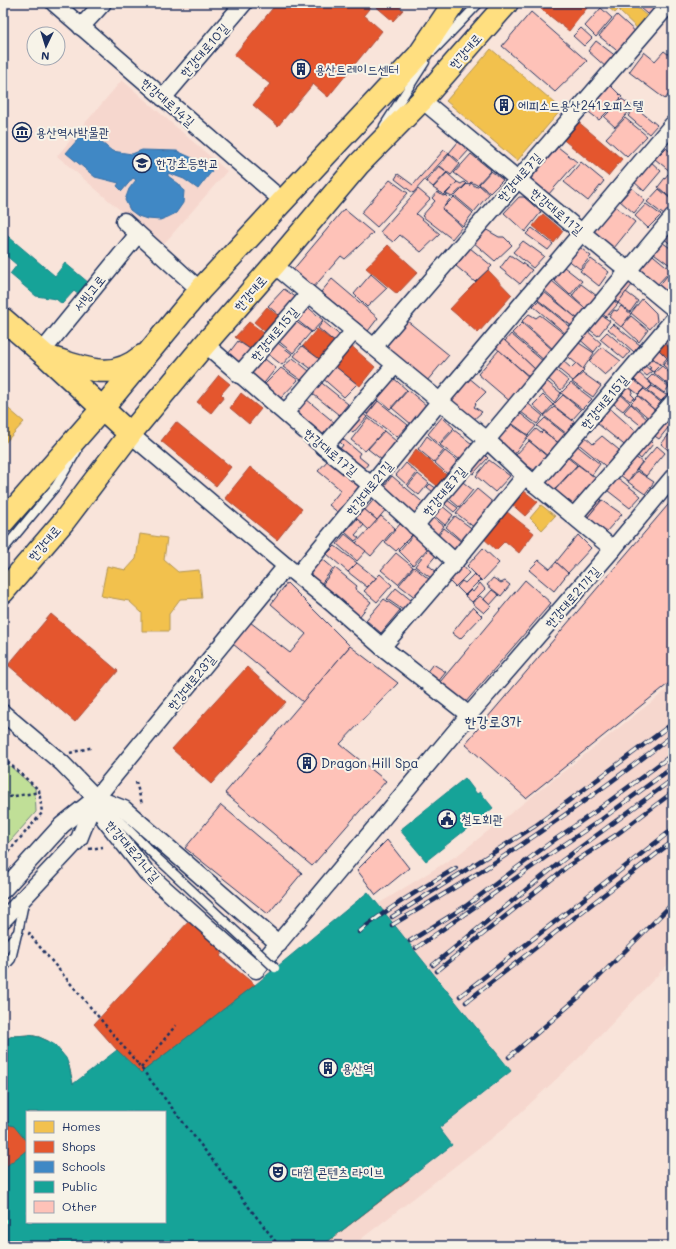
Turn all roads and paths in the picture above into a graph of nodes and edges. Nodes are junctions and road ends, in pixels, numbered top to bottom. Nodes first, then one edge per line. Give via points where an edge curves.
1 (54, 3) edge
2 (103, 3) edge
3 (244, 3) edge
4 (454, 3) edge
5 (472, 3) edge
6 (479, 3) edge
7 (507, 3) edge
8 (667, 7) edge
9 (81, 27) junction
10 (419, 55) junction
11 (163, 98) junction
12 (422, 100) junction
13 (673, 124) edge
14 (360, 164) junction
15 (518, 179) junction
16 (283, 201) junction
17 (673, 216) edge
18 (124, 221) dead end
19 (583, 232) junction
20 (138, 234) junction
21 (274, 265) junction
22 (628, 270) junction
23 (200, 290) junction
24 (309, 294) junction
25 (673, 308) edge
26 (3, 319) edge
27 (673, 320) edge
28 (354, 331) junction
29 (156, 343) junction
30 (205, 344) junction
31 (374, 347) junction
32 (44, 355) junction
33 (395, 365) junction
34 (239, 375) junction
35 (440, 401) junction
36 (673, 402) edge
37 (102, 409) junction
38 (285, 413) junction
39 (130, 434) junction
40 (487, 440) junction
41 (324, 447) junction
42 (673, 477) edge
43 (530, 480) junction
44 (371, 485) junction
45 (574, 516) junction
46 (64, 521) junction
47 (3, 522) edge
48 (415, 526) junction
49 (613, 549) junction
50 (3, 550) edge
51 (455, 562) junction
52 (292, 571) junction
53 (3, 579) edge
54 (3, 592) edge
55 (382, 647) junction
56 (3, 713) edge
57 (469, 715) junction
58 (94, 748) dead end
59 (70, 753) dead end
60 (3, 758) edge
61 (136, 782) dead end
62 (40, 792) junction
63 (3, 798) edge
64 (96, 798) junction
65 (142, 804) dead end
66 (103, 847) dead end
67 (86, 850) dead end
68 (3, 858) edge
69 (3, 890) edge
70 (25, 896) junction
71 (3, 920) edge
72 (31, 928) dead end
73 (18, 932) junction
74 (278, 944) junction
75 (3, 950) edge
76 (3, 968) edge
77 (275, 968) dead end
78 (176, 1025) dead end
79 (141, 1068) junction
80 (279, 1246) edge

1 - 9 street, 한강대로14길
2 - 9 street
3 - 11 street, 한강대로10길
4 - 10 main road
5 - 10 lane
6 - 14 lane via 430,55
7 - 12 main road, 한강대로
8 - 15 street, 한강대로7길
9 - 11 street, 한강대로14길
10 - 16 main road
11 - 16 street, 한강대로14길
12 - 14 main road, 한강대로
12 - 15 street, 한강대로11길
13 - 19 street
14 - 21 main road, 한강대로
15 - 19 street, 한강대로11길
15 - 31 street, 한강대로7길
16 - 23 main road
17 - 22 street, 한강대로7길
18 - 20 street
19 - 22 street, 한강대로11길
19 - 35 street
20 - 23 street
20 - 32 street, 서빙고로
21 - 24 street
21 - 30 main road, 한강대로
22 - 25 street, 한강대로11길
22 - 40 street, 한강대로7길
23 - 29 main road
24 - 28 street
24 - 34 street, 한강대로15길
26 - 32 main road
27 - 43 street, 한강대로15길
28 - 31 street
28 - 38 street
29 - 32 main road via 129,365 99,372
29 - 37 main road
30 - 34 street, 한강대로17길
30 - 39 main road, 한강대로
31 - 33 street
32 - 37 main road
33 - 35 street
33 - 41 street
34 - 38 street, 한강대로17길
35 - 40 street
35 - 44 street, 한강대로21길
36 - 45 street
37 - 39 main road
37 - 47 main road
37 - 50 lane via 56,486
38 - 41 street, 한강대로17길
39 - 46 main road, 한강대로
39 - 52 street
40 - 43 street
40 - 48 street, 한강대로7길
41 - 44 street, 한강대로17길
42 - 49 street, 한강대로21가길
43 - 45 street
43 - 51 street
44 - 48 street, 한강대로17길
44 - 52 street, 한강대로21길
45 - 49 street
46 - 53 lane
46 - 54 main road, 한강대로
48 - 51 street, 한강대로17길
49 - 57 street, 한강대로21가길
51 - 55 street
52 - 55 street
52 - 64 street, 한강대로23길
55 - 57 street
56 - 64 street via 62,763
57 - 74 street, 한강대로21나길
58 - 59 path
60 - 62 path
61 - 65 path
62 - 63 path
62 - 68 path via 42,813
64 - 69 street, 한강대로23길 via 62,825
64 - 70 street, 한강대로23길 via 79,839
64 - 74 street, 한강대로21나길 via 124,809
64 - 74 street, 한강대로21나길 via 105,820 147,873 256,970
64 - 77 lane, bridge
66 - 67 path
70 - 71 street, 한강대로23길
70 - 73 lane
72 - 79 path, bridge via 30,934
73 - 75 lane
73 - 76 lane via 11,959
78 - 79 path
79 - 80 path, bridge

